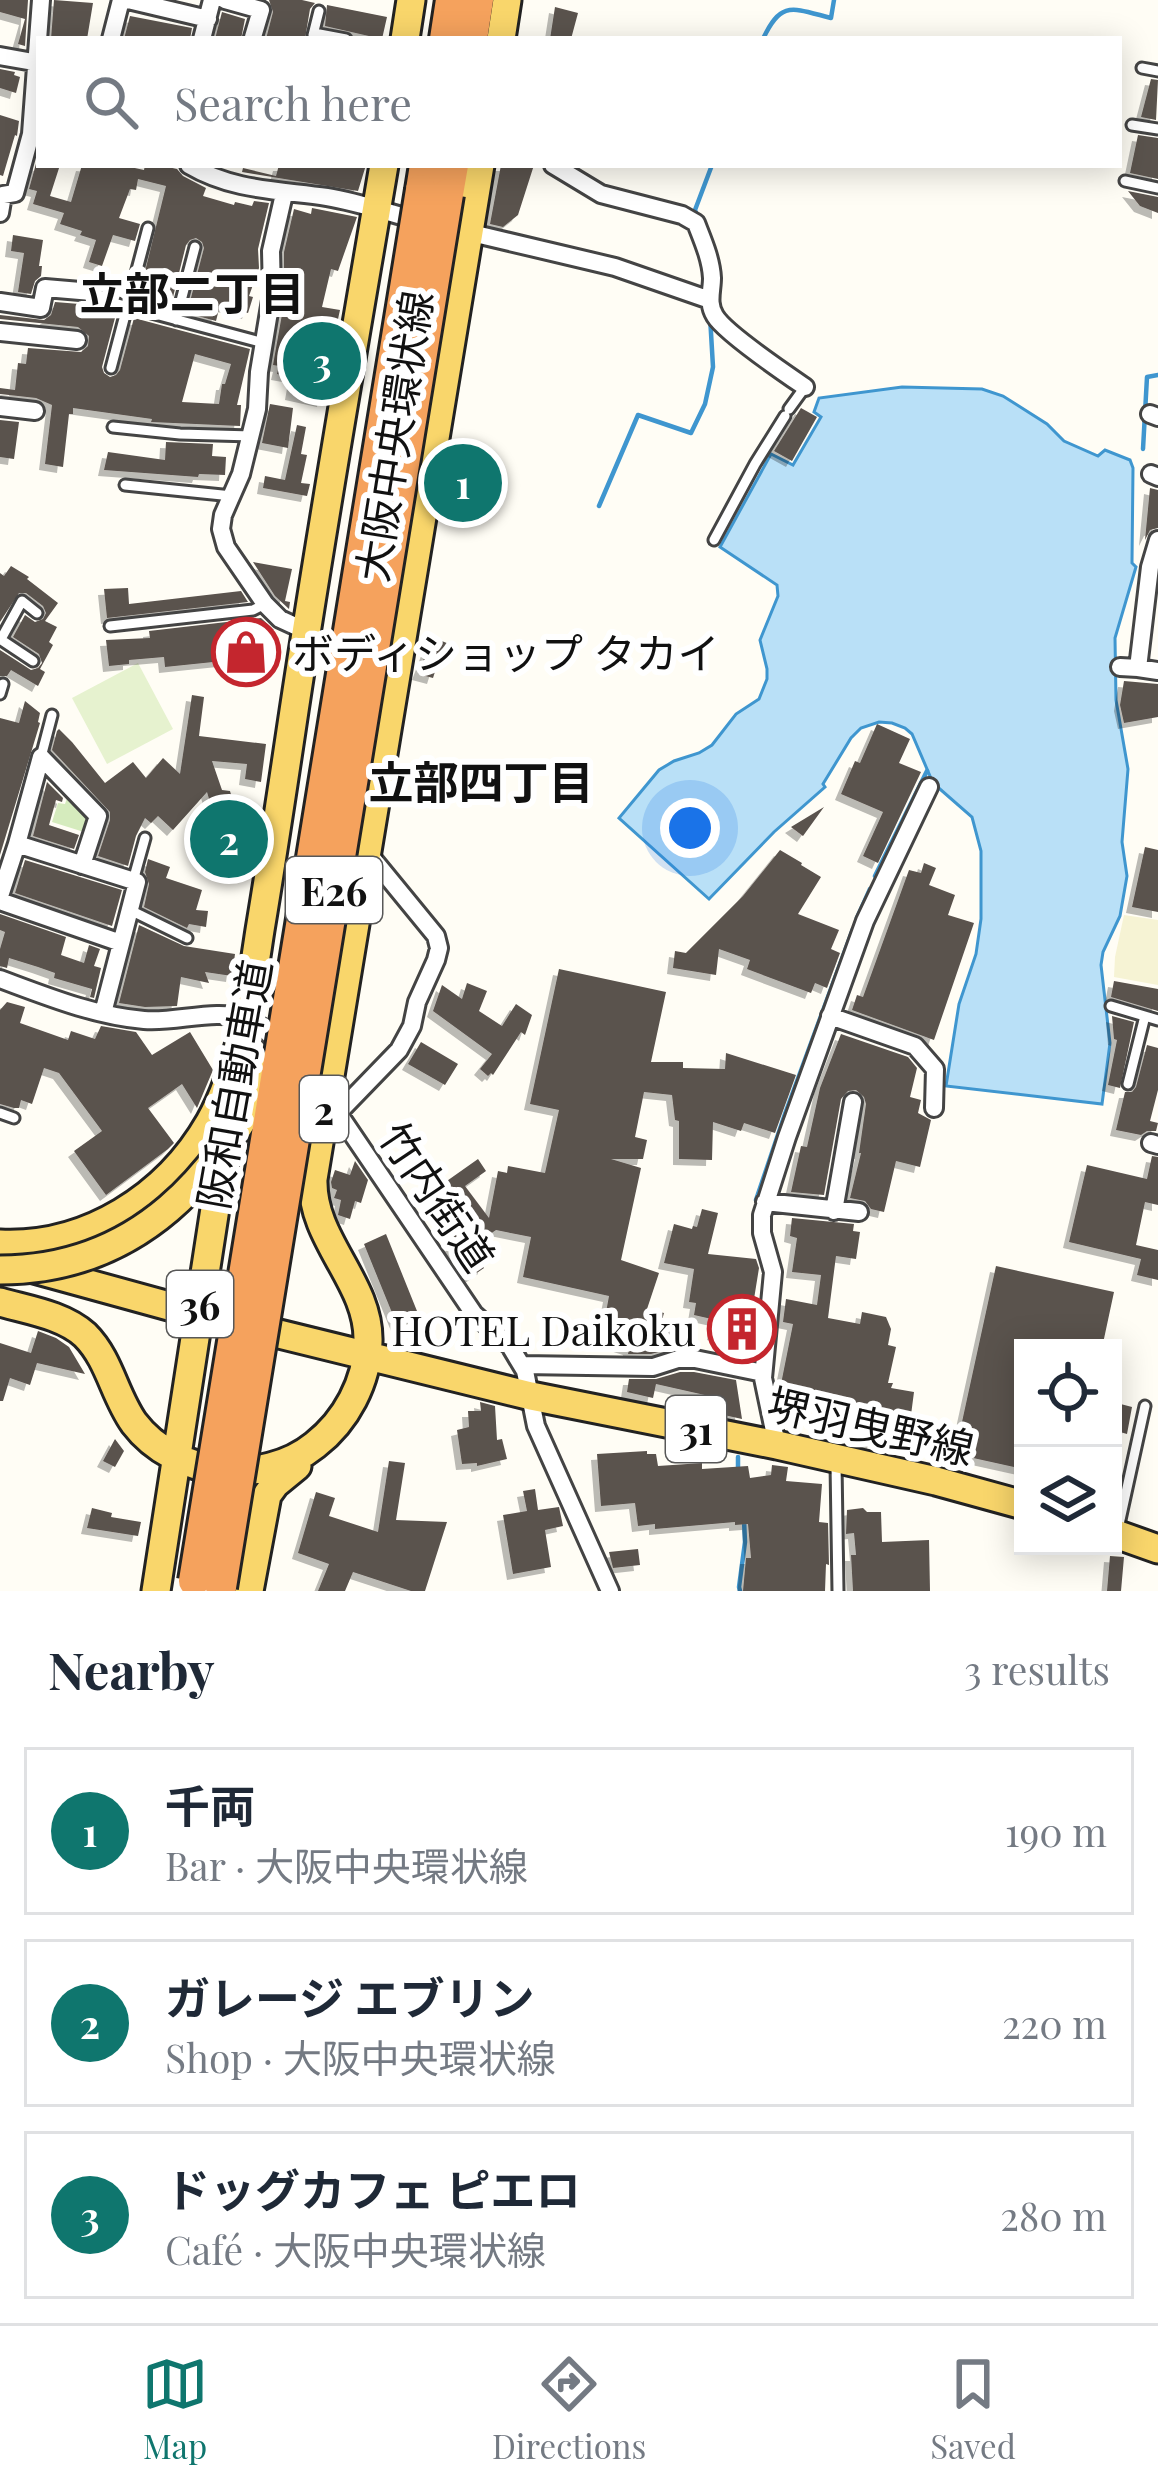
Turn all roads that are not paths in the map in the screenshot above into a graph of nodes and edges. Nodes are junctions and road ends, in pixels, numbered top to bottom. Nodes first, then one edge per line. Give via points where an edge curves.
1 (41, 0) edge
2 (125, 0) edge
3 (212, 0) edge
4 (225, 0) edge
5 (411, 0) edge
6 (451, 0) edge
7 (478, 0) edge
8 (507, 0) edge
9 (319, 11) dead end
10 (208, 19) junction
11 (39, 36) edge
12 (112, 36) edge
13 (203, 36) edge
14 (255, 36) edge
15 (313, 36) edge
16 (405, 36) edge
17 (445, 36) edge
18 (472, 36) edge
19 (501, 36) edge
20 (0, 56) edge
21 (36, 63) edge
22 (1142, 68) dead end
23 (1158, 71) edge
24 (1132, 125) dead end
25 (1158, 129) edge
26 (35, 135) edge
27 (195, 168) edge
28 (383, 168) edge
29 (425, 168) edge
30 (453, 168) edge
31 (479, 168) edge
32 (559, 168) edge
33 (1126, 181) dead end
34 (1158, 188) edge
35 (284, 194) junction
36 (0, 208) edge
37 (376, 210) junction
38 (148, 227) dead end
39 (468, 232) junction
40 (195, 247) dead end
41 (95, 296) joint
42 (0, 302) edge
43 (712, 306) junction
44 (128, 307) junction
45 (176, 320) junction
46 (0, 332) edge
47 (77, 340) dead end
48 (264, 343) junction
49 (111, 368) dead end
50 (805, 387) joint
51 (0, 407) edge
52 (35, 411) dead end
53 (113, 428) dead end
54 (252, 436) junction
55 (125, 485) dead end
56 (232, 496) junction
57 (714, 540) dead end
58 (1158, 540) edge
59 (356, 564) dead end
60 (413, 574) junction
61 (198, 598) dead end
62 (265, 604) junction
63 (37, 613) dead end
64 (200, 615) junction
65 (124, 624) junction
66 (110, 626) dead end
67 (305, 631) junction
68 (0, 639) edge
69 (126, 640) dead end
70 (33, 661) dead end
71 (1158, 670) edge
72 (52, 715) dead end
73 (41, 757) junction
74 (929, 787) dead end
75 (146, 838) dead end
76 (17, 844) junction
77 (368, 853) junction
78 (82, 865) junction
79 (133, 881) junction
80 (0, 898) edge
81 (130, 910) junction
82 (187, 938) dead end
83 (121, 943) junction
84 (0, 979) edge
85 (1112, 1006) dead end
86 (103, 1013) junction
87 (830, 1016) junction
88 (1145, 1016) junction
89 (246, 1018) junction
90 (1158, 1020) edge
91 (1119, 1063) dead end
92 (1132, 1066) junction
93 (1128, 1084) dead end
94 (853, 1102) dead end
95 (332, 1106) junction
96 (934, 1108) dead end
97 (0, 1113) edge
98 (14, 1118) dead end
99 (765, 1202) junction
100 (834, 1211) junction
101 (859, 1212) dead end
102 (0, 1244) edge
103 (0, 1258) edge
104 (0, 1270) edge
105 (0, 1301) edge
106 (199, 1314) junction
107 (367, 1357) junction
108 (522, 1365) junction
109 (763, 1373) junction
110 (531, 1396) junction
111 (1145, 1406) dead end
112 (320, 1441) junction
113 (777, 1445) junction
114 (176, 1456) junction
115 (837, 1459) junction
116 (1014, 1502) edge
117 (1122, 1503) edge
118 (1122, 1536) edge
119 (1158, 1549) edge
120 (156, 1591) edge
121 (192, 1591) edge
122 (220, 1591) edge
123 (249, 1591) edge
124 (610, 1591) edge
125 (838, 1591) edge

1 - 11 street
2 - 10 street
2 - 12 street
3 - 10 street
4 - 14 street via 262,10
5 - 16 main road
6 - 17 highway
7 - 18 highway
8 - 19 main road
9 - 15 lane
10 - 13 street
20 - 21 street
22 - 23 lane
24 - 25 lane
26 - 36 street via 16,193 3,195
27 - 35 street
28 - 37 main road, 大阪中央環状線
29 - 121 highway, 阪和自動車道 / E26, bridge
30 - 122 highway, 阪和自動車道 / E26, bridge
31 - 39 main road, 大阪中央環状線 / 2
32 - 43 street via 601,194 696,223
33 - 34 lane
35 - 37 street
35 - 48 street
37 - 39 street
37 - 67 main road, 大阪中央環状線 via 328,559
38 - 44 lane
39 - 43 street via 659,280
39 - 60 main road, 大阪中央環状線 / 2
39 - 104 main road, 大阪中央環状線 / 2, bridge via 438,341 353,859 293,1023 232,1136 179,1201 126,1239 82,1257
40 - 45 lane
41 - 42 street via 45,288 41,308
41 - 44 lane
43 - 50 street
44 - 45 lane
44 - 49 lane
45 - 48 lane
46 - 47 street
48 - 54 street
50 - 57 lane
51 - 52 street
53 - 54 lane
54 - 56 street
55 - 56 lane
56 - 62 street via 221,529 226,547
58 - 71 street via 1129,668
59 - 60 lane
60 - 77 main road, 大阪中央環状線 / 2
61 - 64 lane
62 - 64 lane
62 - 67 street
63 - 68 lane via 22,601
64 - 65 lane
65 - 66 lane
65 - 69 lane
67 - 89 main road, 大阪中央環状線
68 - 70 lane
72 - 73 lane
73 - 76 street
73 - 78 street via 98,816
74 - 87 street via 877,892
75 - 79 lane
76 - 78 street
76 - 80 street
77 - 95 main road, 大阪中央環状線 / 2
77 - 95 street via 439,948 399,1049
78 - 79 street
79 - 81 street
80 - 83 street
81 - 82 lane
81 - 83 street
83 - 86 street
84 - 86 street
85 - 88 lane
86 - 89 street
87 - 96 street via 915,1046 934,1069
87 - 99 street
88 - 90 lane
88 - 92 lane
89 - 95 street, 竹内街道
89 - 102 main road, 大阪中央環状線 via 212,1118 163,1183 80,1232
89 - 106 main road, 36
91 - 92 lane
92 - 93 lane
94 - 100 street
95 - 107 main road, 大阪中央環状線 / 2 via 313,1180 315,1205 365,1315
95 - 108 street, 竹内街道 via 474,1314
97 - 98 lane
99 - 100 street
99 - 109 street via 761,1228 773,1278
100 - 101 street
103 - 106 main road, 堺羽曳野線
105 - 114 main road via 78,1329 101,1355 135,1424
106 - 107 main road, 堺羽曳野線
106 - 114 main road, 36
107 - 110 main road, 堺羽曳野線 / 31
107 - 112 main road via 353,1400
108 - 109 street via 695,1359
108 - 110 street, 竹内街道
109 - 113 street
110 - 113 main road, 堺羽曳野線 / 31
110 - 124 street, 竹内街道 via 536,1426
111 - 117 lane
112 - 114 main road via 259,1471 223,1471
112 - 123 main road via 267,1496
113 - 115 main road, 堺羽曳野線 / 31
114 - 120 main road, 36
115 - 116 main road, 堺羽曳野線 / 31
115 - 125 lane
118 - 119 main road

